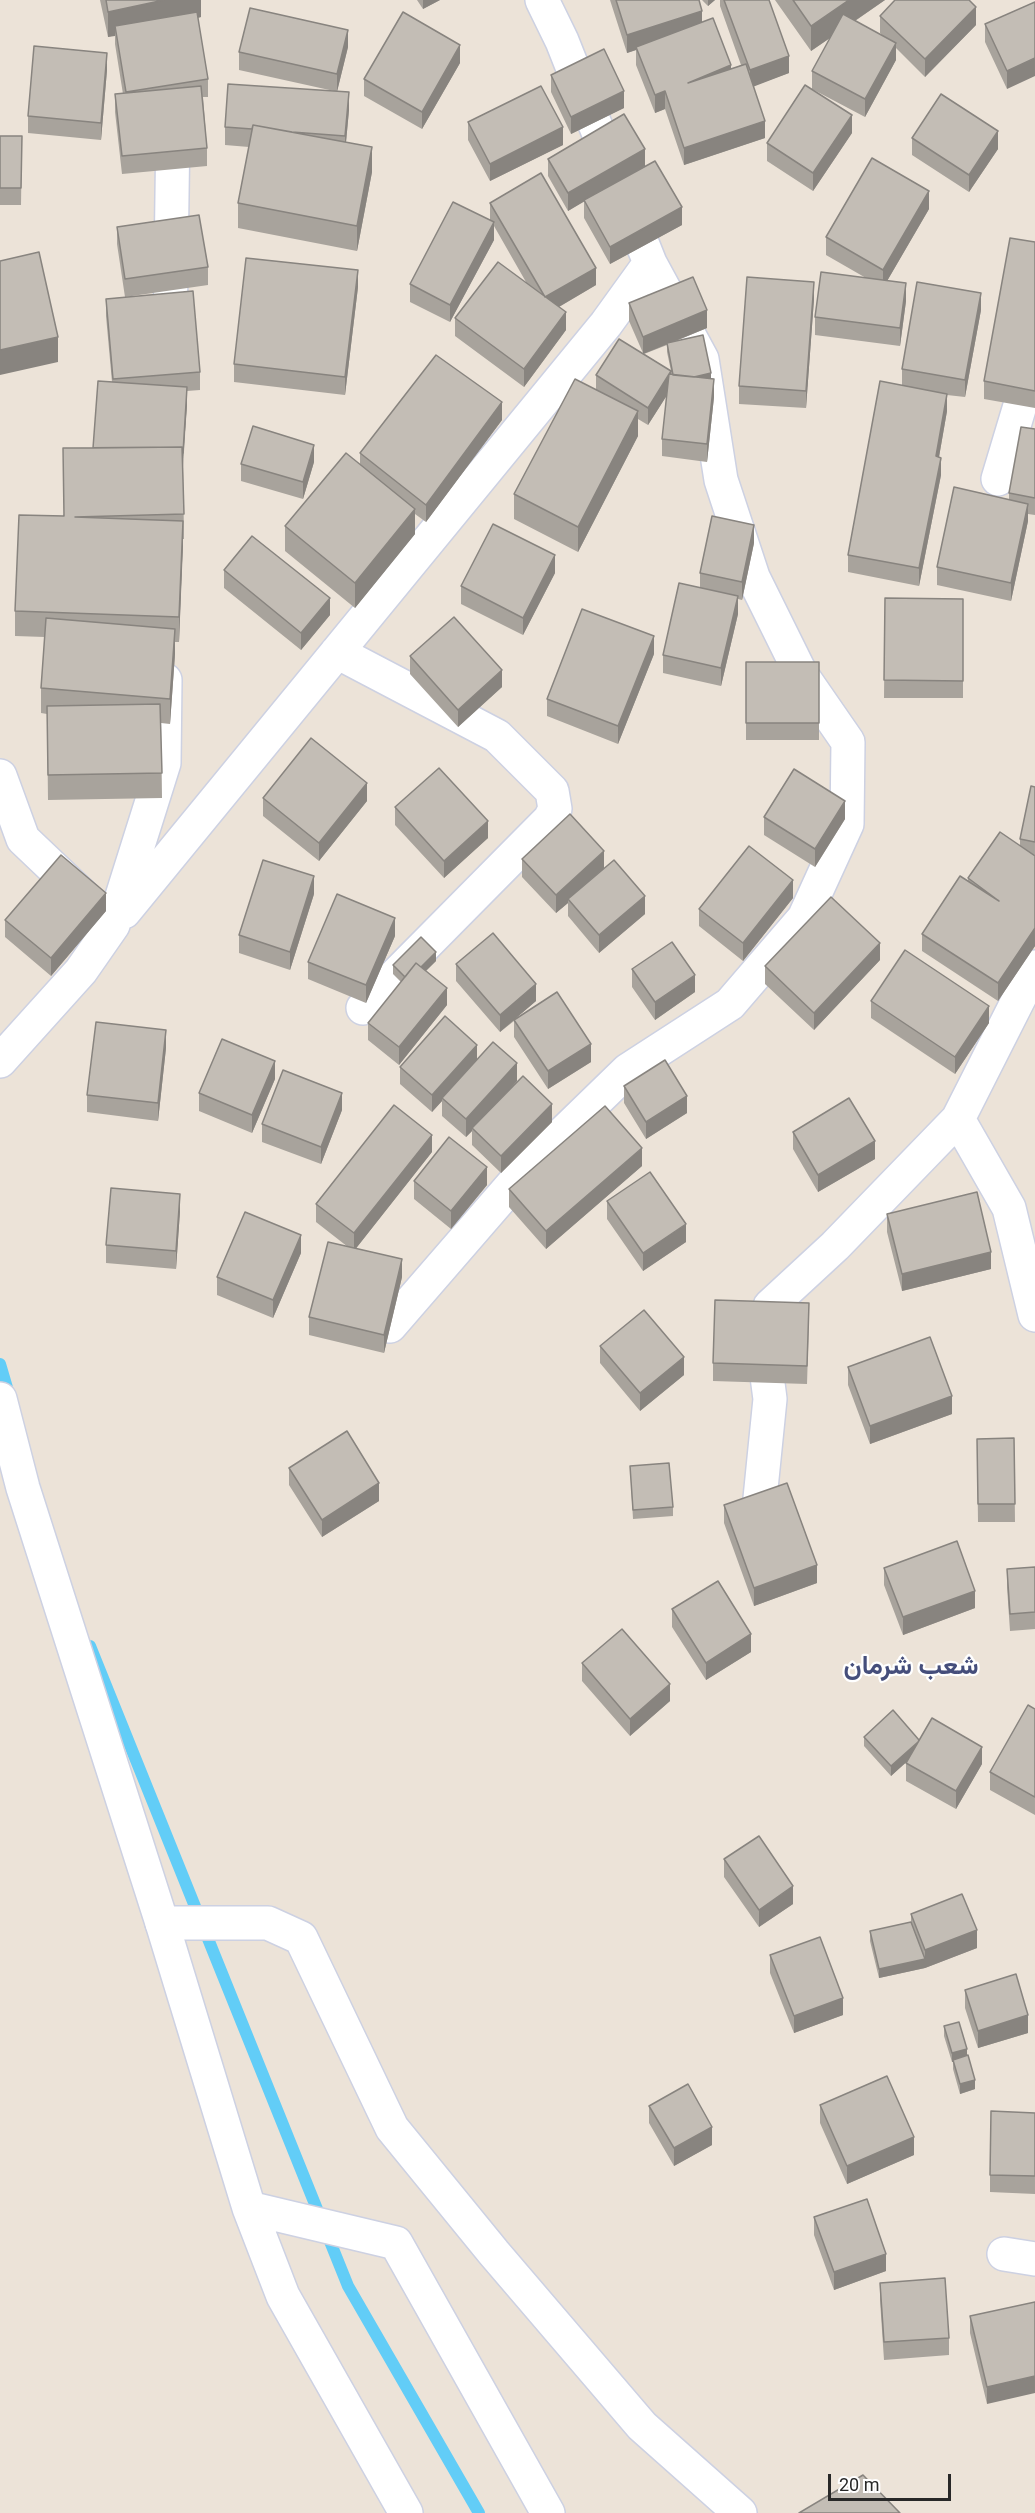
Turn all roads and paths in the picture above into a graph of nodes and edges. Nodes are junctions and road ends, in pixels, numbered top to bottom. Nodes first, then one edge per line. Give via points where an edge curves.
1 (542, 0) edge
2 (174, 98) edge
3 (650, 263) junction
4 (1035, 368) edge
5 (170, 371) edge
6 (998, 479) dead end
7 (337, 652) junction
8 (166, 656) edge
9 (0, 776) edge
10 (113, 925) junction
11 (1035, 967) edge
12 (363, 1008) dead end
13 (0, 1061) edge
14 (957, 1119) junction
15 (1035, 1315) edge
16 (390, 1326) edge
17 (0, 1399) edge
18 (752, 1569) edge
19 (162, 1923) junction
20 (249, 2208) junction
21 (406, 2513) edge
22 (548, 2513) edge
23 (740, 2513) edge

1 - 3 street
2 - 5 street
3 - 7 street via 606,324
3 - 16 street via 702,358 721,480 753,577 801,674 849,742 847,824 804,918 730,1004 628,1070 526,1169
4 - 6 street via 1028,379
7 - 10 street
7 - 12 street via 497,736 552,791 555,809 550,819
8 - 10 street via 164,763
9 - 10 street via 23,839
10 - 13 street via 81,972
11 - 14 street
14 - 15 street via 1009,1208
14 - 18 street via 835,1246 770,1306 762,1338 770,1399
17 - 19 street via 23,1488
19 - 20 street
19 - 23 street via 268,1923 301,1938 392,2128 642,2426
20 - 21 street via 283,2296
20 - 22 street via 396,2243

